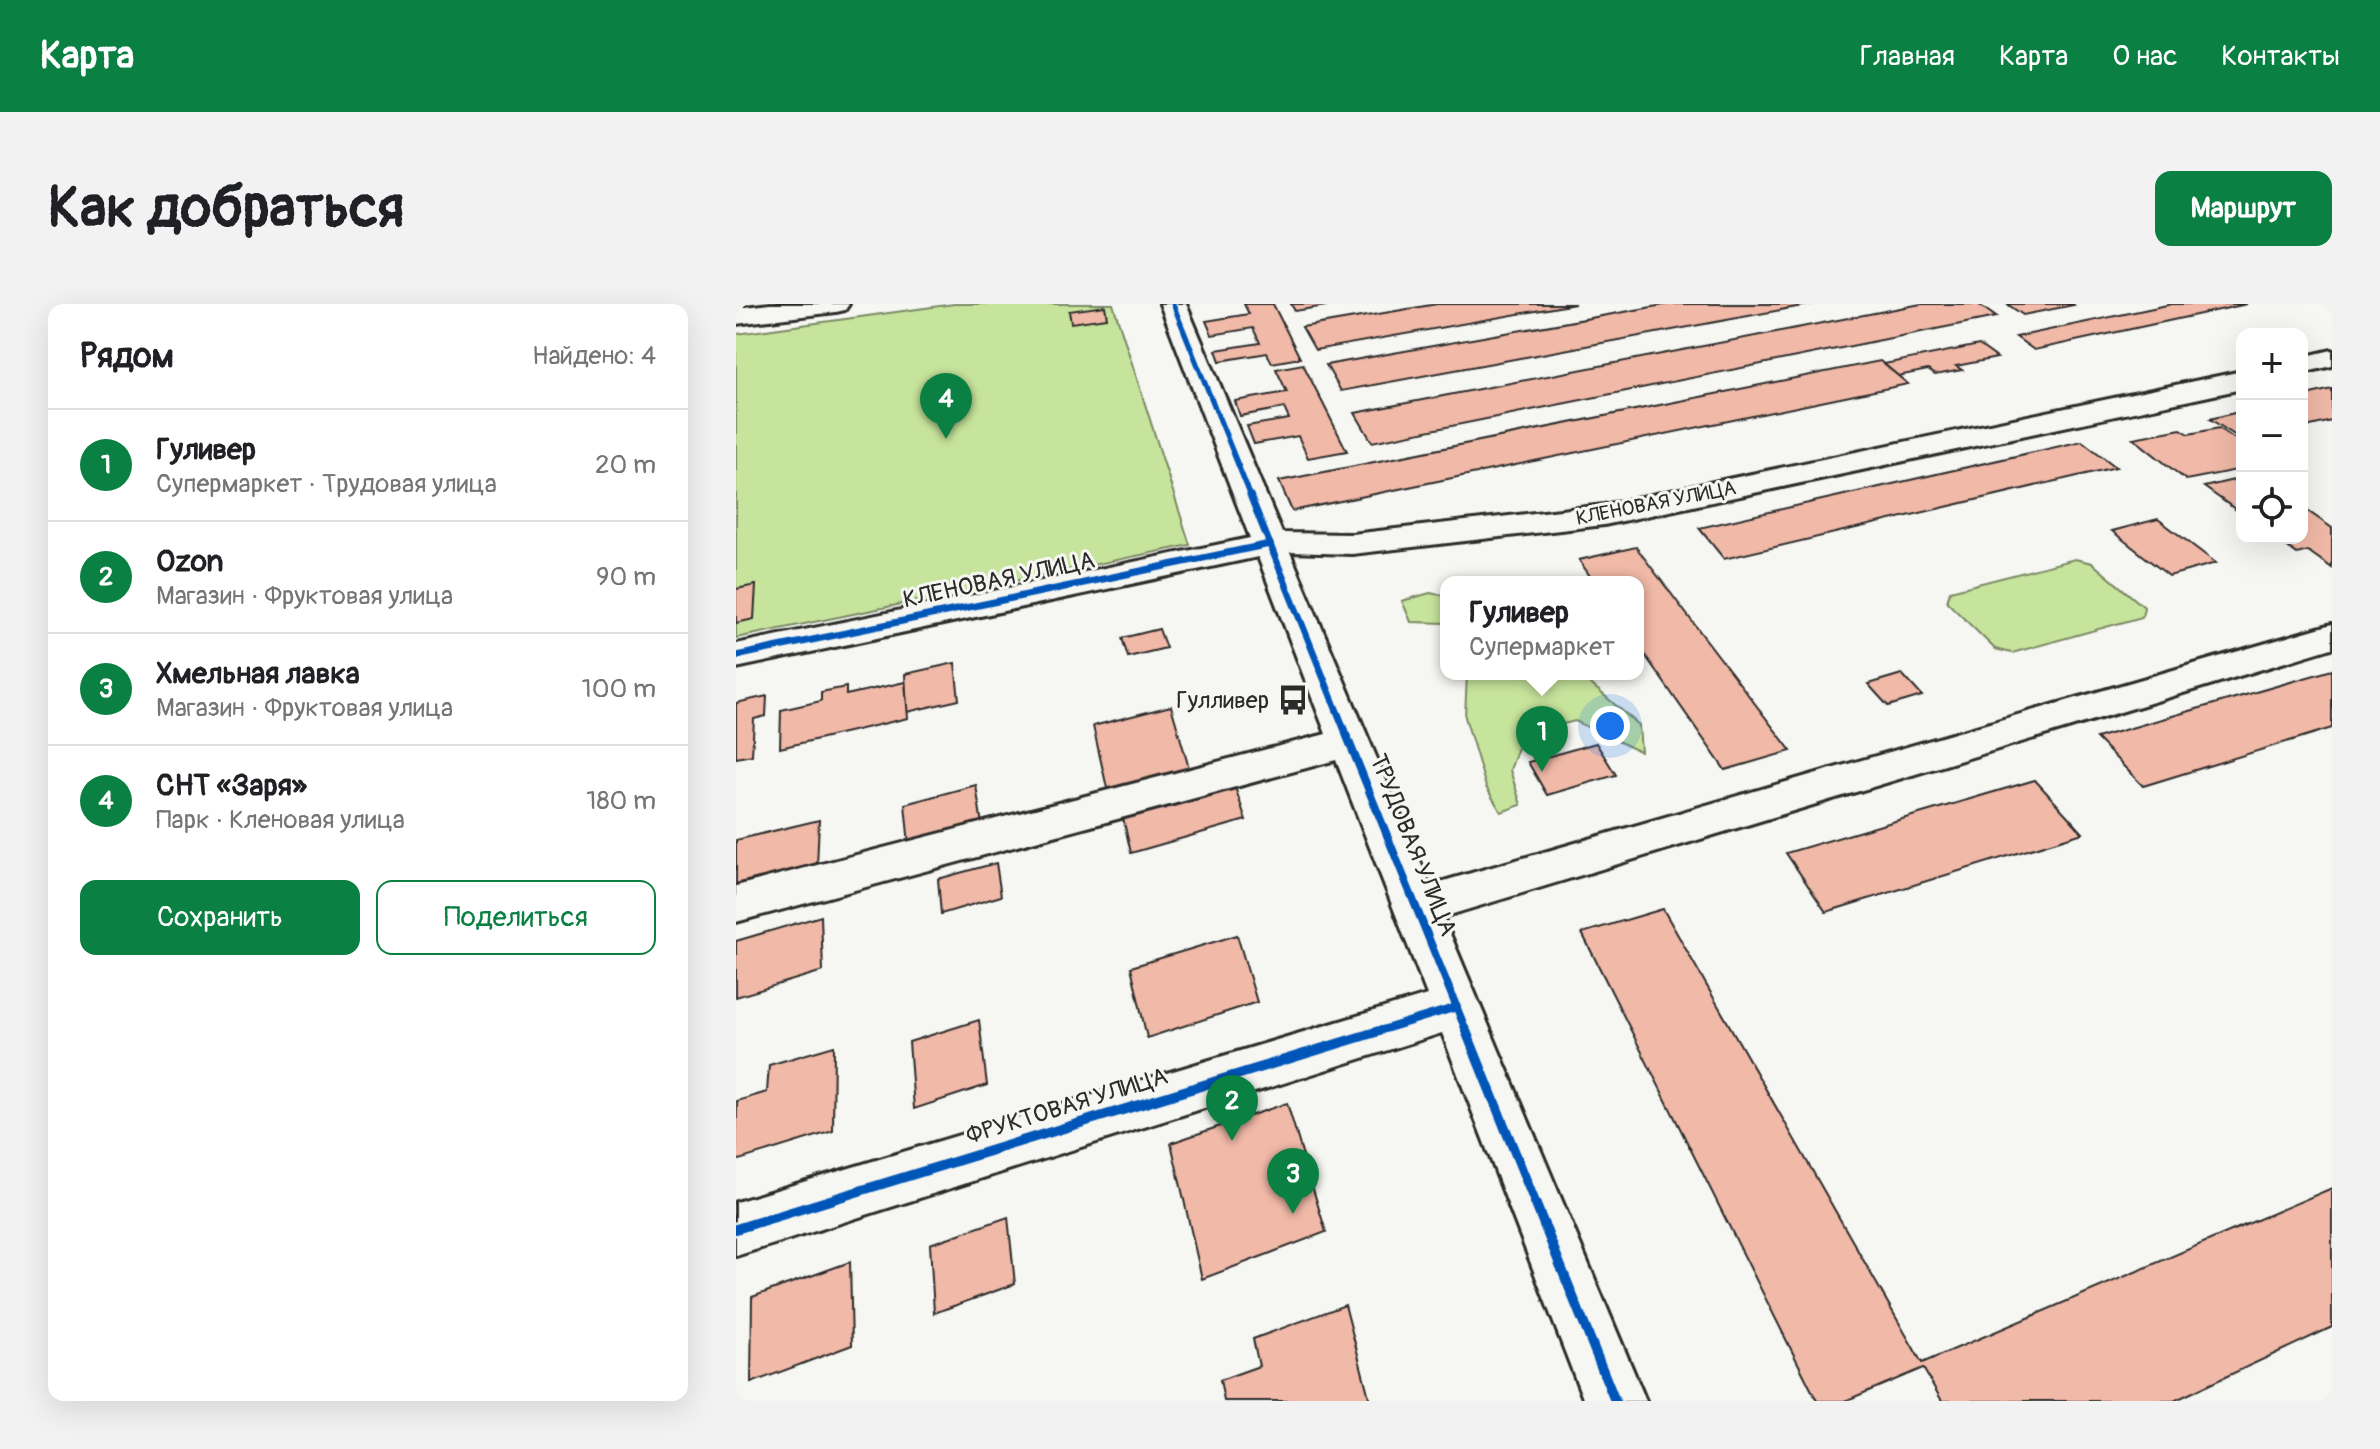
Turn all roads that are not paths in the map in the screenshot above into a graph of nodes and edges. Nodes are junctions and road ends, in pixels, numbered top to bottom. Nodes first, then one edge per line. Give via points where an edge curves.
1 (836, 304) edge
2 (1173, 304) edge
3 (736, 316) edge
4 (2332, 358) edge
5 (2308, 364) edge
6 (2236, 381) edge
7 (1270, 544) junction
8 (2332, 636) edge
9 (736, 656) edge
10 (1350, 742) junction
11 (736, 904) edge
12 (1416, 907) junction
13 (1457, 1007) junction
14 (736, 1229) edge
15 (1615, 1401) edge

1 - 3 street
2 - 7 street, ТРУДОВАЯ УЛИЦА
4 - 5 street
6 - 7 street, КЛЕНОВАЯ УЛИЦА via 1604,515 1352,544
7 - 9 street, КЛЕНОВАЯ УЛИЦА
7 - 10 street, ТРУДОВАЯ УЛИЦА
8 - 12 street
10 - 11 street
10 - 12 street, ТРУДОВАЯ УЛИЦА
12 - 13 street, ТРУДОВАЯ УЛИЦА
13 - 14 street, ФРУКТОВАЯ УЛИЦА
13 - 15 street, ТРУДОВАЯ УЛИЦА

